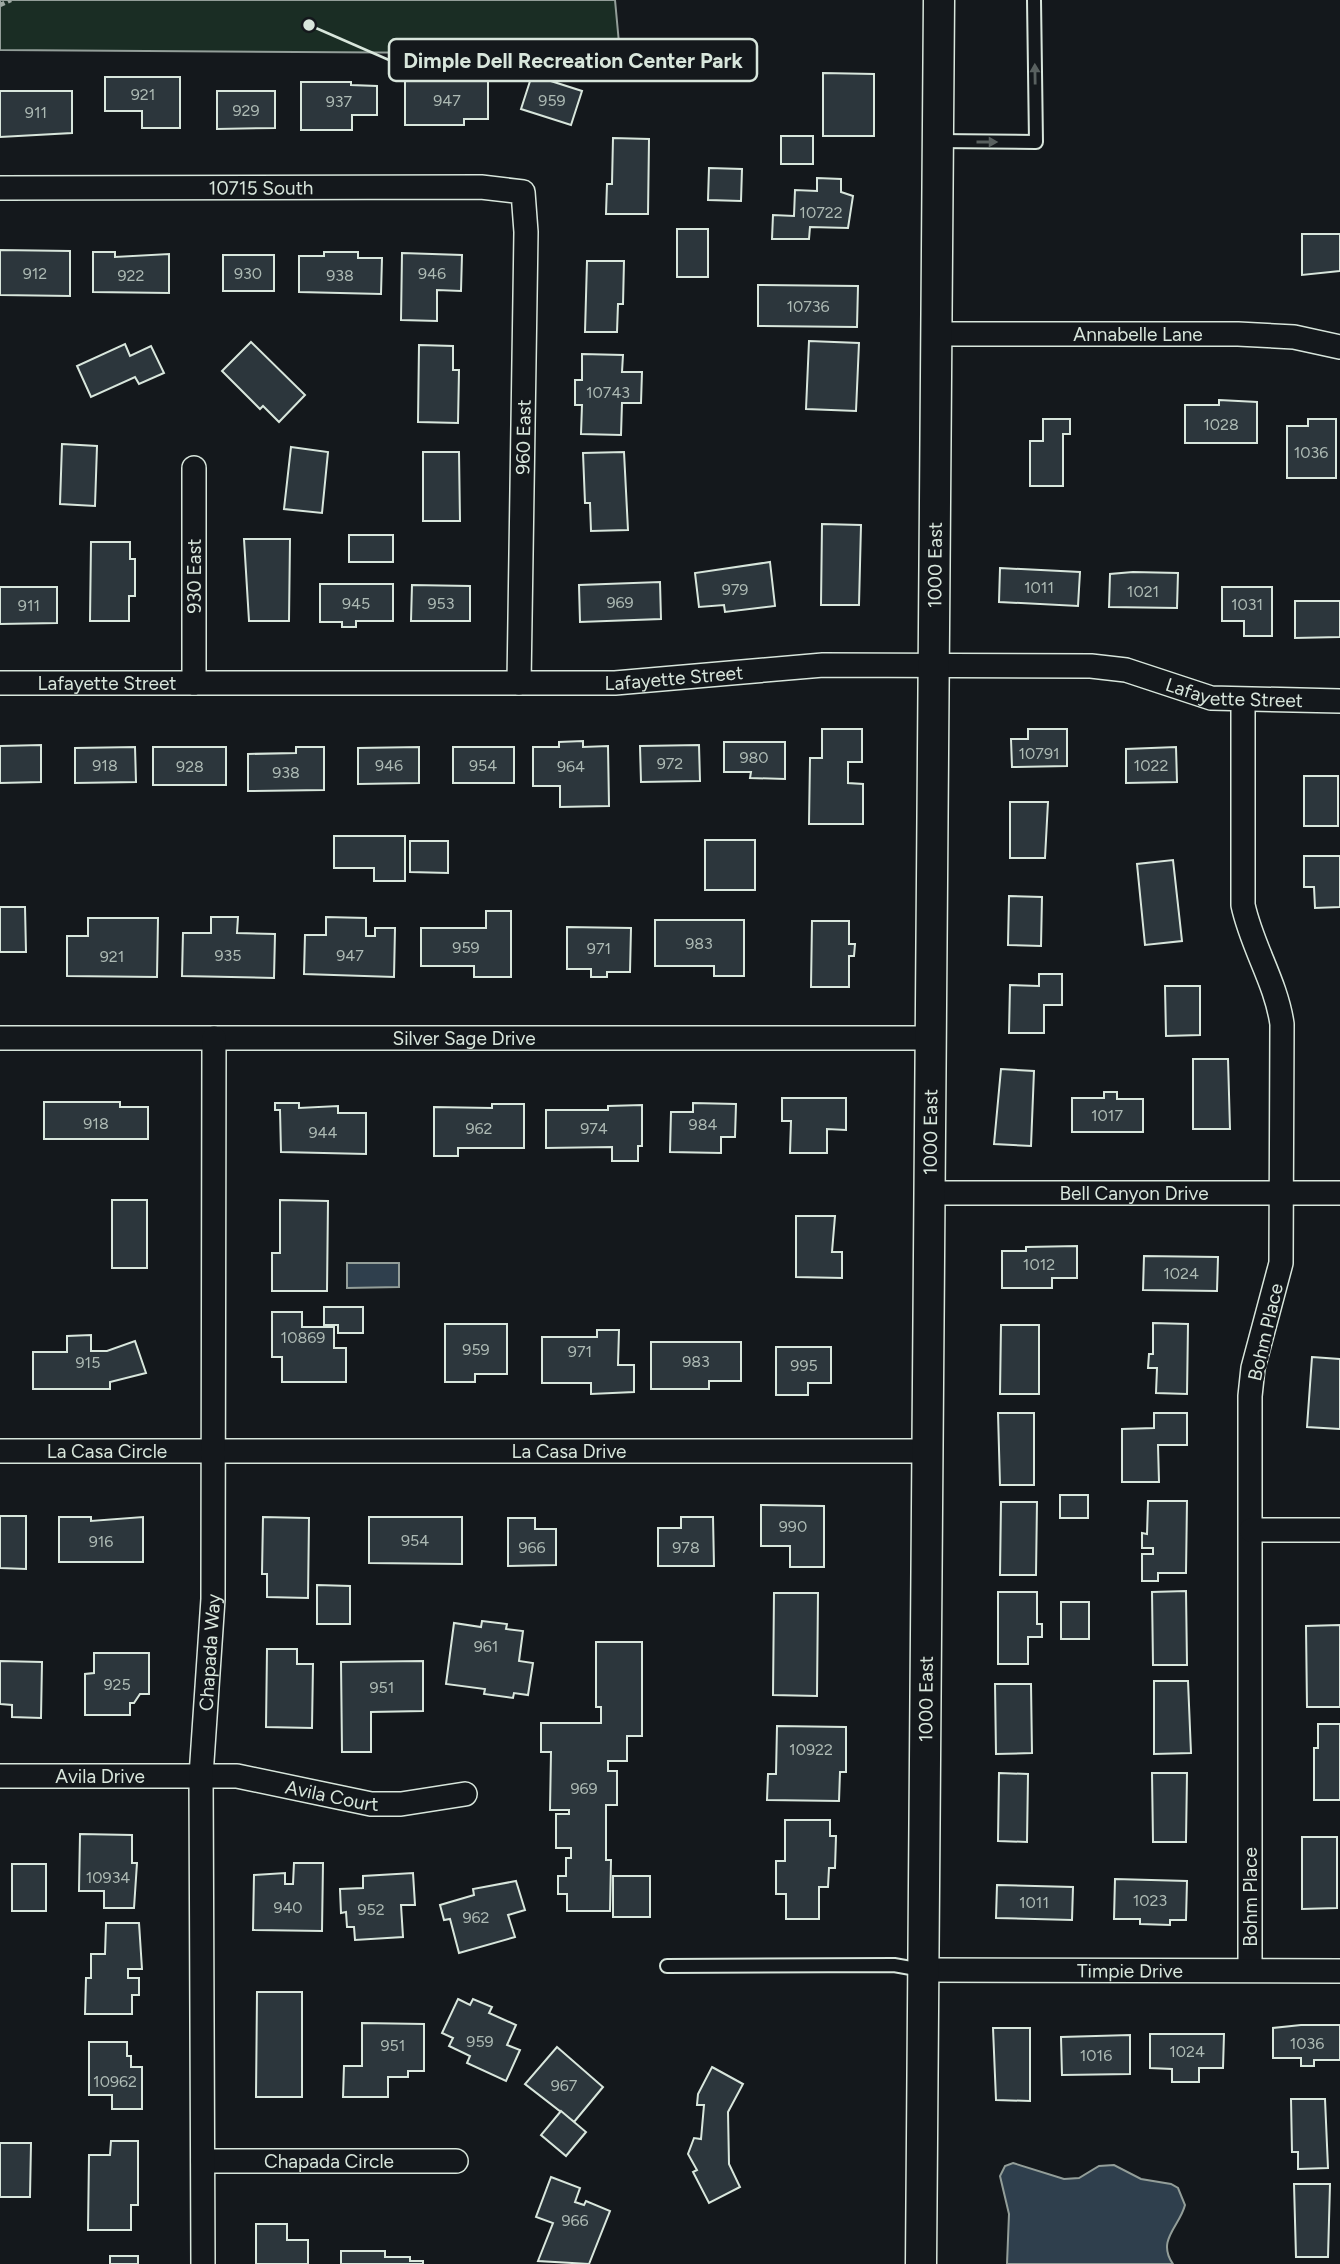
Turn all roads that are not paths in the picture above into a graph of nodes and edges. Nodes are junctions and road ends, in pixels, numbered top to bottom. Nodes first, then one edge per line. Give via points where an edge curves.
1 (939, 0) edge
2 (1034, 0) edge
3 (938, 141) junction
4 (0, 188) edge
5 (523, 192) joint
6 (935, 334) junction
7 (1340, 347) edge
8 (194, 468) dead end
9 (932, 664) junction
10 (0, 683) edge
11 (194, 683) junction
12 (519, 683) junction
13 (1243, 701) junction
14 (1340, 701) edge
15 (0, 1038) edge
16 (214, 1038) junction
17 (929, 1038) junction
18 (928, 1193) junction
19 (1282, 1193) junction
20 (1340, 1193) edge
21 (0, 1451) edge
22 (212, 1451) junction
23 (926, 1451) junction
24 (1251, 1530) junction
25 (1340, 1530) edge
26 (0, 1776) edge
27 (201, 1776) junction
28 (465, 1794) dead end
29 (667, 1966) dead end
30 (922, 1970) junction
31 (1250, 1970) junction
32 (1340, 1971) edge
33 (203, 2161) junction
34 (456, 2161) dead end
35 (203, 2264) edge
36 (921, 2264) edge

1 - 3 street, 1000 East
3 -> 2 lane via 1035,142
3 - 6 street, 1000 East
4 - 5 street, 10715 South via 481,187
5 - 12 street, 960 East
6 - 7 street, Annabelle Lane via 1238,334 1294,337
6 - 9 street, 1000 East
8 - 11 street, 930 East
9 - 12 street, Lafayette Street via 823,665 615,682
9 - 13 street, Lafayette Street via 1126,670 1180,690
9 - 17 street, 1000 East
10 - 11 street, Lafayette Street
11 - 12 street, Lafayette Street
13 - 14 street, Lafayette Street
13 - 19 street, Bohm Place via 1243,905 1248,929 1278,999 1282,1024
15 - 16 street, Silver Sage Drive
16 - 17 street, Silver Sage Drive
16 - 22 street, Chapada Way
17 - 18 street, 1000 East
18 - 19 street, Bell Canyon Drive
18 - 23 street, 1000 East
19 - 20 street, Bell Canyon Drive
19 - 24 street, Bohm Place via 1280,1263 1250,1396
21 - 22 street, La Casa Circle
22 - 23 street, La Casa Drive
22 - 27 street, Chapada Way via 212,1599
23 - 30 street, 1000 East
24 - 25 street
24 - 31 street, Bohm Place
26 - 27 street, Avila Drive
27 - 28 street, Avila Court via 237,1776 371,1804
27 - 33 street, Chapada Way
29 - 30 lane via 894,1965
30 - 31 street, Timpie Drive
30 - 36 street, 1000 East
31 - 32 street, Timpie Drive
33 - 34 street, Chapada Circle
33 - 35 street, Chapada Way

